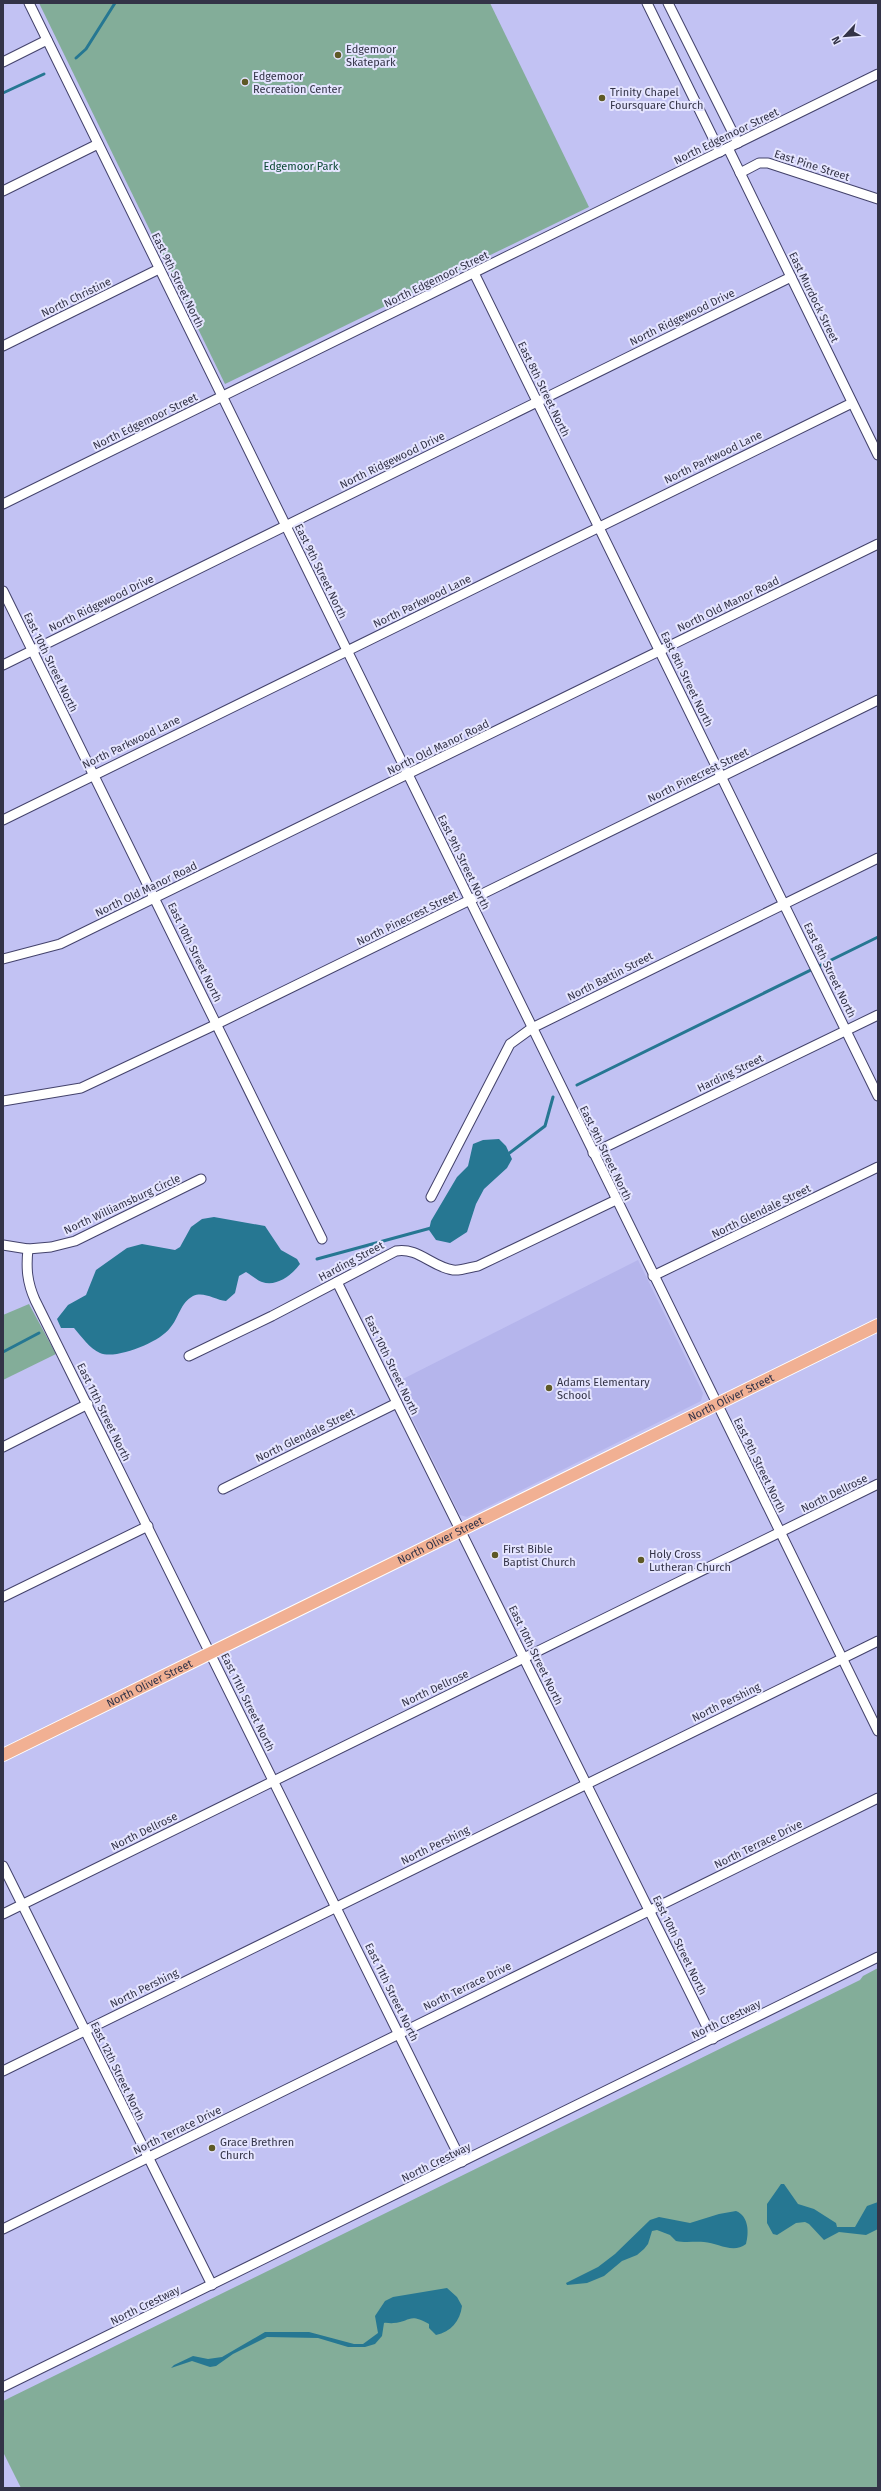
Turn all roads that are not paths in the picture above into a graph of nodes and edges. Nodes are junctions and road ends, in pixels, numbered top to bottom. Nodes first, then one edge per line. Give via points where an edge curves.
1 (29, 3) edge
2 (647, 3) edge
3 (668, 3) edge
4 (47, 40) junction
5 (3, 62) edge
6 (878, 74) edge
7 (738, 143) junction
8 (98, 144) junction
9 (724, 150) junction
10 (740, 173) junction
11 (3, 191) edge
12 (878, 199) edge
13 (159, 269) junction
14 (474, 273) junction
15 (791, 277) junction
16 (3, 346) edge
17 (222, 397) junction
18 (538, 402) junction
19 (852, 403) junction
20 (878, 456) edge
21 (3, 504) edge
22 (285, 526) junction
23 (599, 527) junction
24 (878, 544) edge
25 (3, 591) edge
26 (32, 650) junction
27 (347, 651) junction
28 (660, 651) junction
29 (3, 664) edge
30 (878, 700) edge
31 (93, 774) junction
32 (408, 775) junction
33 (721, 777) junction
34 (3, 820) edge
35 (878, 858) edge
36 (154, 898) junction
37 (470, 900) junction
38 (784, 904) junction
39 (3, 960) edge
40 (878, 1015) edge
41 (217, 1024) junction
42 (532, 1028) junction
43 (846, 1030) junction
44 (878, 1096) edge
45 (3, 1101) edge
46 (593, 1153) junction
47 (878, 1167) edge
48 (201, 1179) dead end
49 (431, 1197) dead end
50 (616, 1200) junction
51 (322, 1238) dead end
52 (3, 1245) edge
53 (28, 1249) junction
54 (653, 1276) junction
55 (337, 1282) junction
56 (878, 1325) edge
57 (189, 1356) dead end
58 (397, 1403) junction
59 (88, 1404) junction
60 (716, 1404) junction
61 (3, 1448) edge
62 (878, 1484) edge
63 (223, 1489) dead end
64 (148, 1526) junction
65 (460, 1530) junction
66 (779, 1532) junction
67 (3, 1597) edge
68 (878, 1641) edge
69 (211, 1654) junction
70 (524, 1659) junction
71 (842, 1659) junction
72 (878, 1731) edge
73 (3, 1755) edge
74 (274, 1780) junction
75 (587, 1784) junction
76 (878, 1798) edge
77 (3, 1866) edge
78 (22, 1905) junction
79 (336, 1907) junction
80 (649, 1911) junction
81 (3, 1914) edge
82 (878, 1957) edge
83 (84, 2031) junction
84 (399, 2034) junction
85 (713, 2039) junction
86 (3, 2071) edge
87 (147, 2158) junction
88 (462, 2162) junction
89 (3, 2229) edge
90 (212, 2285) junction
91 (3, 2387) edge

1 - 4 street, East 9th Street North
2 - 9 street, East Murdock Street
3 - 7 street
4 - 5 street
4 - 8 street, East 9th Street North
6 - 7 street, North Edgemoor Street
7 - 9 street, North Edgemoor Street
8 - 11 street
8 - 13 street, East 9th Street North
9 - 10 street, East Murdock Street
9 - 14 street, North Edgemoor Street
10 - 12 street, East Pine Street via 759,163 768,163
10 - 15 street, East Murdock Street
13 - 16 street, North Christine
13 - 17 street, East 9th Street North
14 - 17 street, North Edgemoor Street
14 - 18 street, East 8th Street North
15 - 18 street, North Ridgewood Drive
15 - 19 street, East Murdock Street
17 - 21 street, North Edgemoor Street
17 - 22 street, East 9th Street North
18 - 22 street, North Ridgewood Drive
18 - 23 street, East 8th Street North
19 - 20 street, East Murdock Street
19 - 23 street, North Parkwood Lane
22 - 26 street, North Ridgewood Drive
22 - 27 street, East 9th Street North
23 - 27 street, North Parkwood Lane
23 - 28 street, East 8th Street North
24 - 28 street, North Old Manor Road
25 - 26 street, East 10th Street North
26 - 29 street, North Ridgewood Drive
26 - 31 street, East 10th Street North
27 - 31 street, North Parkwood Lane
27 - 32 street, East 9th Street North
28 - 32 street, North Old Manor Road
28 - 33 street, East 8th Street North
30 - 33 street, North Pinecrest Street
31 - 34 street, North Parkwood Lane
31 - 36 street, East 10th Street North
32 - 36 street, North Old Manor Road
32 - 37 street, East 9th Street North
33 - 37 street, North Pinecrest Street
33 - 38 street, East 8th Street North
35 - 38 street, North Battin Street
36 - 39 street, North Old Manor Road via 60,944
36 - 41 street, East 10th Street North
37 - 41 street, North Pinecrest Street
37 - 42 street, East 9th Street North
38 - 42 street, North Battin Street
38 - 43 street, East 8th Street North
40 - 43 street, Harding Street
41 - 45 street, North Pinecrest Street via 81,1088
41 - 51 street, East 10th Street North
42 - 46 street, East 9th Street North
42 - 49 street, North Battin Street via 510,1044
43 - 44 street, East 8th Street North
43 - 46 street, Harding Street
46 - 50 street, East 9th Street North
47 - 54 street, North Glendale Street
48 - 53 street, North Williamsburg Circle via 80,1239 51,1247
50 - 54 street, East 9th Street North
50 - 55 street, Harding Street via 478,1266 454,1270 437,1265 406,1249 396,1251
52 - 53 street, North Williamsburg Circle
53 - 59 street, East 11th Street North via 28,1284
54 - 60 street, East 9th Street North
55 - 57 street, Harding Street
55 - 58 street, East 10th Street North
56 - 60 main road, North Oliver Street
58 - 63 street, North Glendale Street
58 - 65 street, East 10th Street North
59 - 61 street
59 - 64 street, East 11th Street North
60 - 65 main road, North Oliver Street
60 - 66 street, East 9th Street North
62 - 66 street, North Dellrose
64 - 67 street
64 - 69 street, East 11th Street North
65 - 69 main road, North Oliver Street
65 - 70 street, East 10th Street North
66 - 70 street, North Dellrose
66 - 71 street, East 9th Street North
68 - 71 street, North Pershing
69 - 73 main road, North Oliver Street
69 - 74 street, East 11th Street North
70 - 74 street, North Dellrose
70 - 75 street, East 10th Street North
71 - 72 street, East 9th Street North
71 - 75 street, North Pershing
74 - 78 street, North Dellrose
74 - 79 street, East 11th Street North
75 - 79 street, North Pershing
75 - 80 street, East 10th Street North
76 - 80 street, North Terrace Drive
77 - 78 street, East 12th Street North
78 - 81 street, North Dellrose
78 - 83 street, East 12th Street North
79 - 83 street, North Pershing
79 - 84 street, East 11th Street North
80 - 84 street, North Terrace Drive
80 - 85 street, East 10th Street North
82 - 85 street, North Crestway
83 - 86 street, North Pershing
83 - 87 street, East 12th Street North
84 - 87 street, North Terrace Drive
84 - 88 street, East 11th Street North
85 - 88 street, North Crestway
87 - 89 street, North Terrace Drive
87 - 90 street, East 12th Street North
88 - 90 street, North Crestway
90 - 91 street, North Crestway

